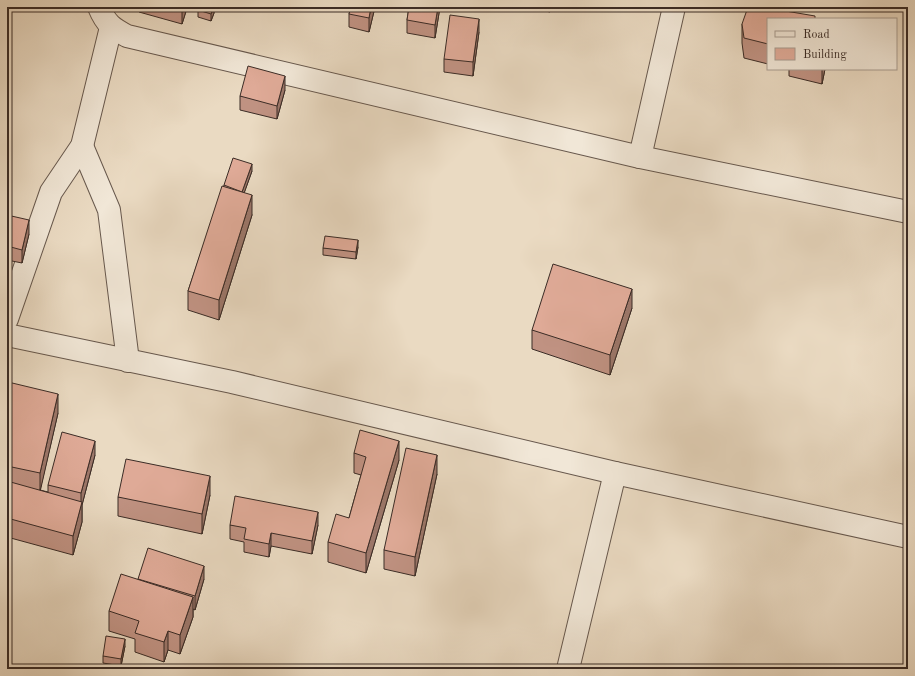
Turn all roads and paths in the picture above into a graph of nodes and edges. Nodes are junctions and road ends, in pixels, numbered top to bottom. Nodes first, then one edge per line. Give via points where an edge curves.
1 (99, 7) edge
2 (674, 7) edge
3 (111, 27) junction
4 (82, 146) junction
5 (640, 157) junction
6 (908, 212) edge
7 (7, 319) edge
8 (7, 335) edge
9 (128, 361) junction
10 (615, 473) junction
11 (908, 537) edge
12 (568, 669) edge

1 - 3 street
2 - 5 street
3 - 4 street
3 - 5 street via 128,36
4 - 7 street via 51,192
4 - 9 street via 109,210
5 - 6 street
8 - 9 street
9 - 10 street via 232,382
10 - 11 street
10 - 12 street

